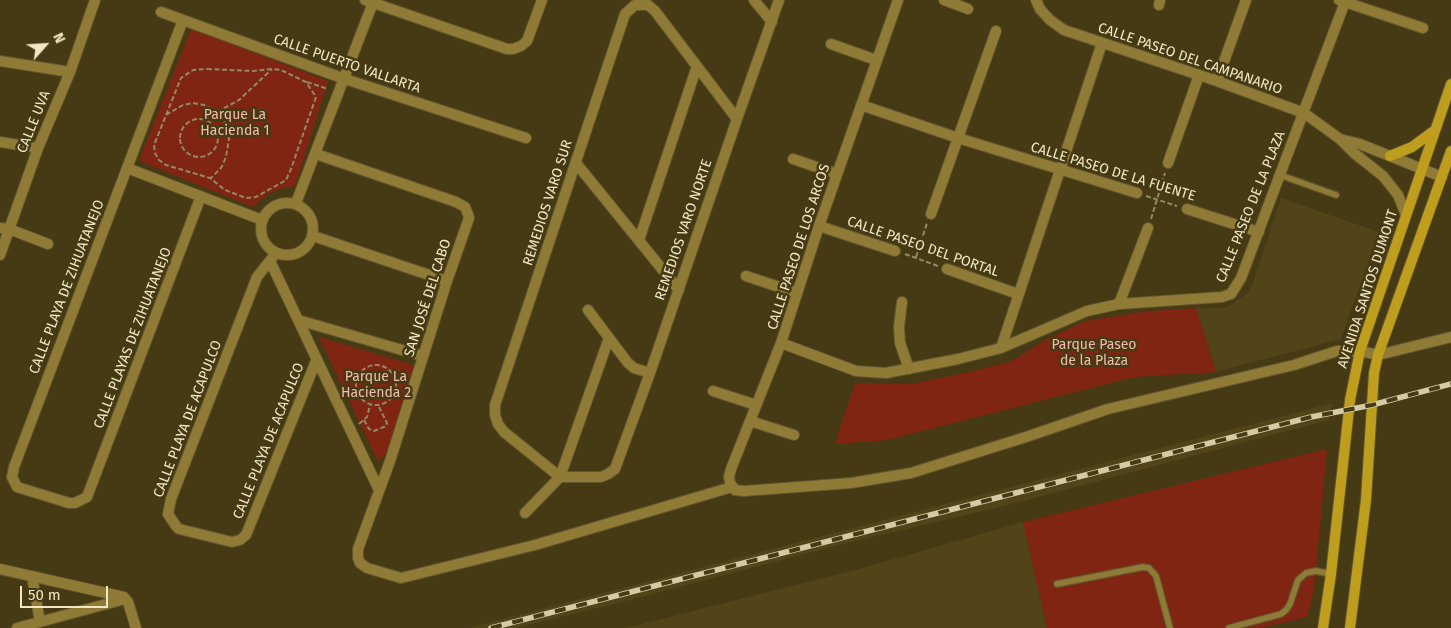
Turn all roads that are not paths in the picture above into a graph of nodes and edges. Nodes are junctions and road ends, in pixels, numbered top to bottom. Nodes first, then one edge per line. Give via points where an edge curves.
1 (95, 0) edge
2 (542, 0) edge
3 (754, 0) edge
4 (780, 0) edge
5 (898, 0) edge
6 (944, 0) edge
7 (1036, 0) edge
8 (1246, 0) edge
9 (370, 1) edge
10 (1342, 1) edge
11 (968, 9) dead end
12 (161, 12) dead end
13 (182, 20) junction
14 (772, 22) junction
15 (1423, 28) dead end
16 (996, 31) dead end
17 (1102, 42) junction
18 (831, 44) dead end
19 (876, 60) junction
20 (0, 61) edge
21 (697, 66) junction
22 (70, 72) junction
23 (1198, 75) junction
24 (342, 78) junction
25 (1217, 81) junction
26 (1451, 84) edge
27 (861, 105) junction
28 (1304, 113) junction
29 (737, 119) junction
30 (1436, 130) junction
31 (526, 138) dead end
32 (958, 138) junction
33 (1340, 139) junction
34 (0, 142) edge
35 (38, 148) junction
36 (1451, 151) edge
37 (316, 154) junction
38 (1390, 156) junction
39 (793, 159) dead end
40 (576, 163) junction
41 (1168, 164) road end
42 (126, 168) junction
43 (1422, 169) junction
44 (1059, 170) junction
45 (837, 174) junction
46 (1280, 175) junction
47 (1442, 177) junction
48 (1137, 193) road end
49 (1336, 195) dead end
50 (201, 196) junction
51 (296, 203) junction
52 (1187, 210) road end
53 (931, 214) road end
54 (1406, 215) junction
55 (262, 220) junction
56 (819, 226) junction
57 (1148, 228) road end
58 (5, 229) edge
59 (1259, 232) junction
60 (313, 236) junction
61 (638, 240) junction
62 (48, 244) dead end
63 (895, 251) road end
64 (0, 255) edge
65 (273, 257) junction
66 (947, 269) road end
67 (746, 276) dead end
68 (447, 281) junction
69 (679, 290) junction
70 (797, 293) junction
71 (1018, 294) junction
72 (902, 302) dead end
73 (1120, 304) junction
74 (588, 310) dead end
75 (298, 320) junction
76 (1451, 337) edge
77 (609, 338) junction
78 (781, 343) junction
79 (1001, 348) junction
80 (1360, 351) junction
81 (1378, 355) junction
82 (423, 356) junction
83 (316, 361) junction
84 (909, 369) junction
85 (650, 373) junction
86 (713, 391) dead end
87 (756, 404) junction
88 (750, 421) junction
89 (794, 435) dead end
90 (560, 477) junction
91 (732, 487) junction
92 (91, 489) joint
93 (378, 490) junction
94 (525, 513) dead end
95 (0, 569) edge
96 (1332, 574) junction
97 (32, 576) junction
98 (1057, 584) dead end
99 (126, 598) junction
100 (40, 622) junction
101 (17, 628) edge
102 (136, 628) edge
103 (1170, 628) edge
104 (1229, 628) edge
105 (1323, 628) edge
106 (1350, 628) edge

1 - 22 street, CALLE UVA
2 - 9 street via 527,41 507,49
3 - 14 street
4 - 14 street, REMEDIOS VARO NORTE
5 - 19 street, CALLE PASEO DE LOS ARCOS
6 - 11 street
7 - 17 street, CALLE PASEO DEL CAMPANARIO via 1050,20 1064,30
8 - 25 street
9 - 24 street
10 - 15 street
10 - 28 street, CALLE PASEO DE LA PLAZA
12 - 13 street, CALLE PUERTO VALLARTA
13 - 24 street, CALLE PUERTO VALLARTA
13 - 42 street, CALLE PLAYA DE ZIHUATANEJO
14 - 29 street, REMEDIOS VARO NORTE
16 - 32 street
17 - 23 street, CALLE PASEO DEL CAMPANARIO
17 - 44 street
18 - 19 street
19 - 27 street, CALLE PASEO DE LOS ARCOS
20 - 22 street
21 - 29 street
21 - 40 street, REMEDIOS VARO SUR via 655,11 648,5 636,5 625,14
21 - 61 street
22 - 35 street, CALLE UVA
23 - 25 street, CALLE PASEO DEL CAMPANARIO
23 - 41 street
24 - 31 street, CALLE PUERTO VALLARTA
24 - 37 street
25 - 28 street, CALLE PASEO DEL CAMPANARIO
26 - 30 main road, AVENIDA SANTOS DUMONT
27 - 32 street, CALLE PASEO DE LA FUENTE
27 - 45 street, CALLE PASEO DE LOS ARCOS
28 - 33 street, CALLE PASEO DEL CAMPANARIO
28 - 46 street, CALLE PASEO DE LA PLAZA
29 - 69 street, REMEDIOS VARO NORTE
30 - 38 main road via 1412,147
30 - 43 main road, AVENIDA SANTOS DUMONT
32 - 44 street, CALLE PASEO DE LA FUENTE
32 - 53 street
33 - 38 street
33 - 54 street via 1383,176 1398,195
34 - 35 street
35 - 58 street, CALLE UVA
36 - 47 main road
37 - 51 street
37 - 68 street, SAN JOSÉ DEL CABO via 462,205 469,218
38 - 43 street
39 - 45 street
40 - 61 street
40 - 90 street, REMEDIOS VARO SUR via 497,399 495,415 511,439
42 - 50 street
42 - 92 street, CALLE PLAYA DE ZIHUATANEJO via 12,477 17,487 69,503 87,497
43 - 47 street
43 - 54 main road, AVENIDA SANTOS DUMONT
44 - 48 street, CALLE PASEO DE LA FUENTE
44 - 71 street
45 - 56 street, CALLE PASEO DE LOS ARCOS
46 - 49 lane
46 - 59 street, CALLE PASEO DE LA PLAZA
47 - 81 main road
50 - 55 street
50 - 92 street, CALLE PLAYAS DE ZIHUATANEJO
51 - 55 street via 282,202 270,208
51 - 60 street via 307,211 313,223
52 - 59 street, CALLE PASEO DE LA FUENTE
54 - 80 main road, AVENIDA SANTOS DUMONT
55 - 65 street via 262,239
56 - 63 street, CALLE PASEO DEL PORTAL
56 - 70 street, CALLE PASEO DE LOS ARCOS
57 - 73 street
58 - 62 street
58 - 64 street, CALLE UVA
59 - 73 street, CALLE PASEO DE LA PLAZA via 1241,278 1231,294
60 - 65 street via 298,253
60 - 68 street
61 - 69 street
65 - 75 street
65 - 83 street, CALLE PLAYA DE ACAPULCO via 258,277 168,508 170,518 179,529 232,542 240,540 247,532
66 - 71 street, CALLE PASEO DEL PORTAL
67 - 70 street
68 - 82 street, SAN JOSÉ DEL CABO
69 - 85 street, REMEDIOS VARO NORTE
70 - 78 street, CALLE PASEO DE LOS ARCOS
71 - 79 street
72 - 84 street via 900,343
73 - 79 street, CALLE PASEO DE LA PLAZA via 1087,311
74 - 77 street
75 - 82 street
75 - 83 street
76 - 81 street
77 - 85 street via 628,363
77 - 90 street
78 - 84 street, CALLE PASEO DE LA PLAZA via 856,371 886,374
78 - 87 street, CALLE PASEO DE LOS ARCOS
79 - 84 street, CALLE PASEO DE LA PLAZA
80 - 81 street
80 - 91 street via 1337,351 1294,365 1108,409 1026,438 911,472 852,483 744,491
80 - 96 main road, AVENIDA SANTOS DUMONT via 1350,400
81 - 106 main road via 1372,397 1366,500
82 - 93 street, SAN JOSÉ DEL CABO
83 - 93 street
85 - 90 street, REMEDIOS VARO NORTE via 615,469 601,476
86 - 87 street
87 - 88 street, CALLE PASEO DE LOS ARCOS
88 - 89 street
88 - 91 street, CALLE PASEO DE LOS ARCOS via 731,469
90 - 94 street
91 - 93 street, SAN JOSÉ DEL CABO via 535,545 401,578 367,568 360,564 358,558 358,549
95 - 97 street
96 - 104 lane via 1306,573 1298,580 1290,604 1281,614
96 - 105 main road, AVENIDA SANTOS DUMONT
97 - 99 street
97 - 100 street
98 - 103 lane via 1149,568 1156,576
99 - 100 street
99 - 102 street
100 - 101 street

